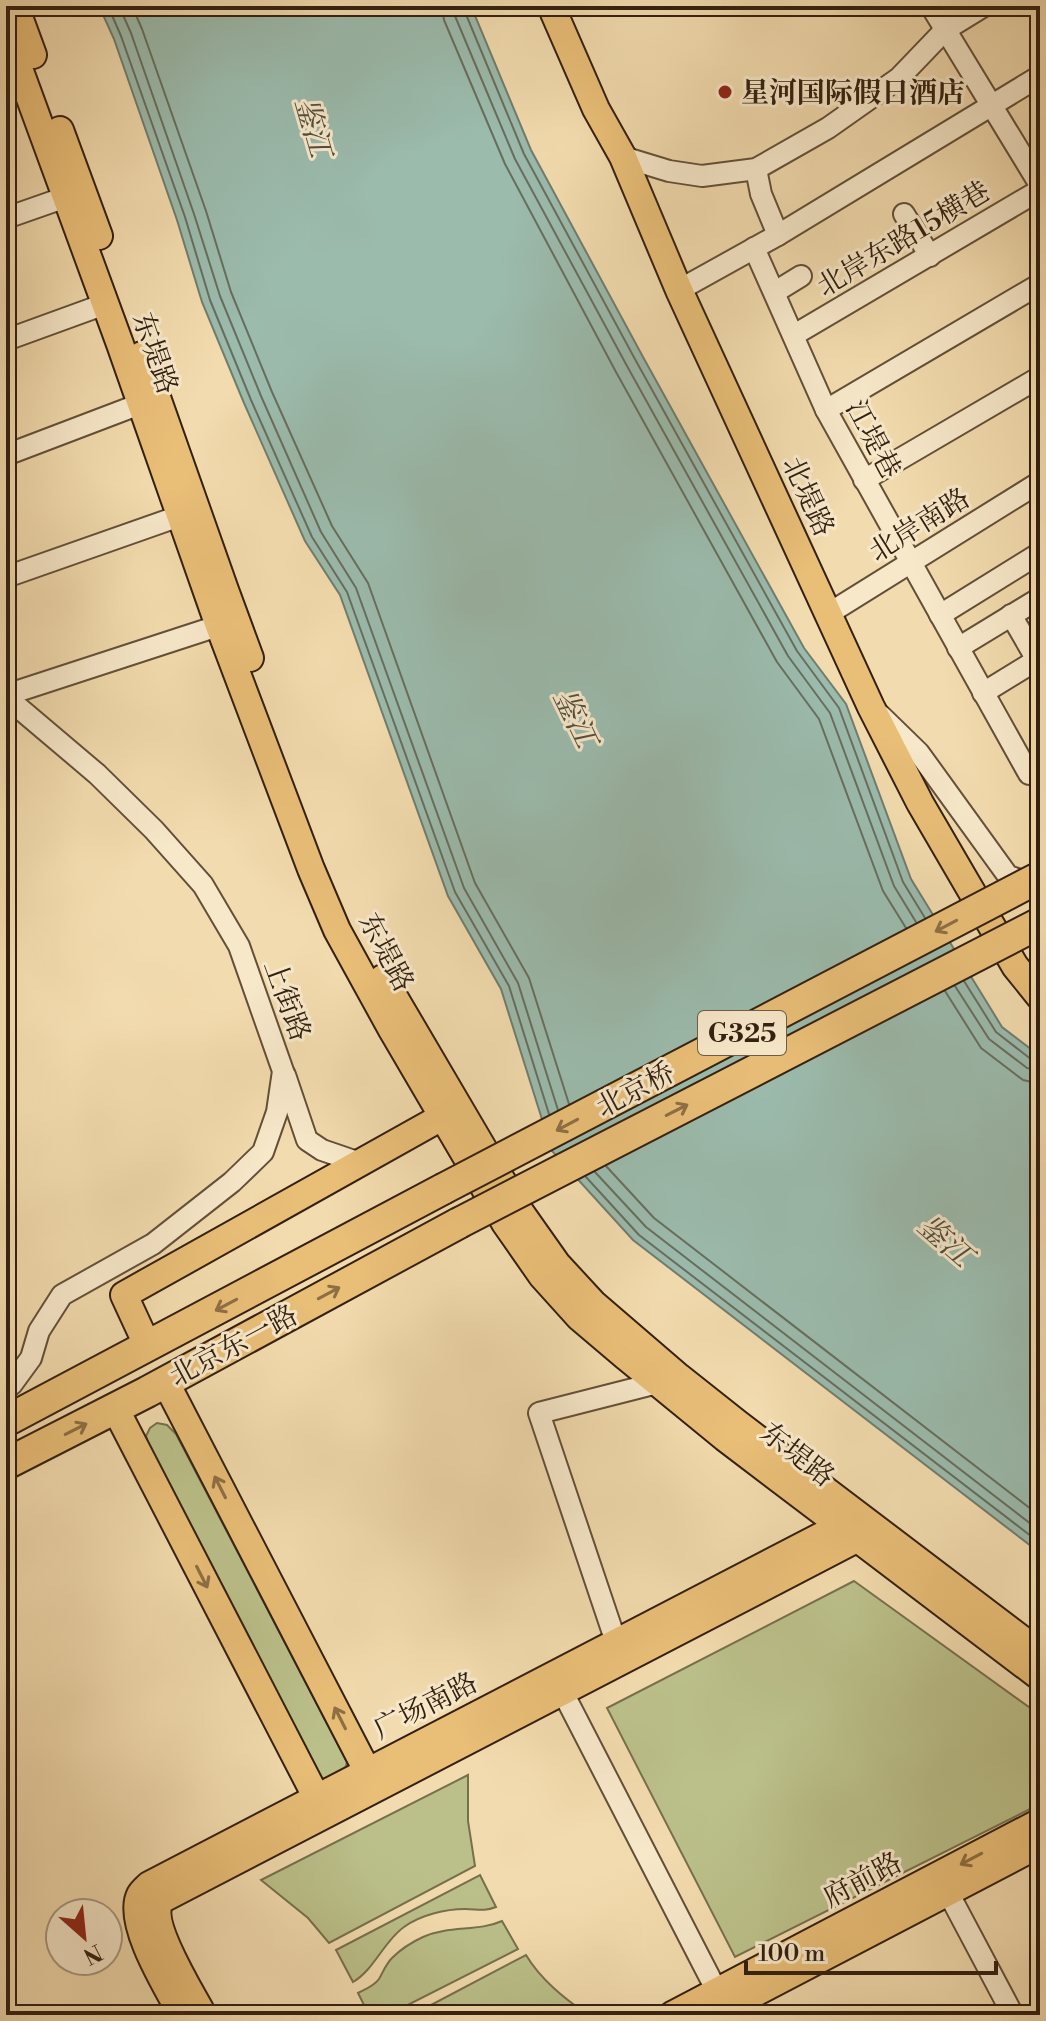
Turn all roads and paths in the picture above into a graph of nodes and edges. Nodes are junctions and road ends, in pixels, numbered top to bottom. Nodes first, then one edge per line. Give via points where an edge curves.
1 (15, 6) edge
2 (551, 6) edge
3 (931, 6) edge
4 (984, 6) edge
5 (945, 30) junction
6 (6, 33) edge
7 (1040, 76) edge
8 (991, 105) junction
9 (623, 157) junction
10 (756, 169) junction
11 (1040, 187) edge
12 (66, 197) junction
13 (904, 214) dead end
14 (6, 218) edge
15 (778, 235) junction
16 (754, 248) junction
17 (930, 256) junction
18 (801, 276) dead end
19 (1040, 284) edge
20 (679, 290) junction
21 (775, 292) junction
22 (105, 304) junction
23 (794, 335) junction
24 (6, 340) edge
25 (1040, 377) edge
26 (140, 404) junction
27 (826, 410) junction
28 (6, 455) edge
29 (864, 480) junction
30 (1040, 482) edge
31 (188, 513) junction
32 (1040, 553) edge
33 (910, 563) junction
34 (6, 577) edge
35 (1040, 598) edge
36 (828, 614) junction
37 (940, 615) junction
38 (1011, 615) junction
39 (227, 623) junction
40 (958, 648) junction
41 (1038, 659) edge
42 (983, 693) junction
43 (6, 696) edge
44 (871, 707) junction
45 (1029, 774) dead end
46 (1034, 880) edge
47 (1040, 923) edge
48 (1040, 997) edge
49 (283, 1071) junction
50 (451, 1112) junction
51 (360, 1163) junction
52 (443, 1189) joint
53 (459, 1223) joint
54 (148, 1347) junction
55 (165, 1381) junction
56 (657, 1383) junction
57 (6, 1389) edge
58 (115, 1408) junction
59 (6, 1421) edge
60 (6, 1464) edge
61 (858, 1528) junction
62 (616, 1642) junction
63 (1040, 1653) edge
64 (1040, 1677) edge
65 (558, 1683) junction
66 (372, 1779) junction
67 (321, 1806) junction
68 (1040, 1822) edge
69 (1040, 1844) edge
70 (943, 1884) junction
71 (719, 2005) edge
72 (182, 2015) edge
73 (203, 2015) edge
74 (672, 2015) edge
75 (1013, 2015) edge

1 - 31 main road, 东堤路 via 136,338
2 - 9 main road, 北堤路
3 - 5 street
4 - 5 street
5 - 8 street
5 - 10 street via 899,78 828,128
6 - 12 main road, 东堤路
7 - 8 street
8 - 11 street
8 - 15 street
9 - 10 street via 702,176
9 - 20 main road, 北堤路
10 - 15 street
11 - 17 street, 北岸东路15横巷
12 - 14 street
12 - 22 main road, 东堤路
13 - 17 street
15 - 16 street
16 - 20 street
16 - 21 street, 江堤巷
17 - 23 street, 北岸东路15横巷
18 - 21 street
19 - 27 street
20 - 36 main road, 北堤路
21 - 23 street, 江堤巷
22 - 24 street
22 - 26 main road, 东堤路
23 - 27 street, 江堤巷
25 - 29 street
26 - 28 street
26 - 31 main road, 东堤路
27 - 29 street, 江堤巷
29 - 33 street, 江堤巷
30 - 33 street, 北岸南路
31 - 34 street
31 - 39 main road, 东堤路
32 - 37 street
33 - 36 street, 北岸南路
33 - 37 street, 江堤巷
35 - 38 street
36 - 44 main road, 北堤路
37 - 40 street, 江堤巷
38 - 40 street
38 - 41 street
39 - 43 street
39 - 50 main road, 东堤路 via 337,930
40 - 42 street, 江堤巷
41 - 42 street
42 - 45 street, 江堤巷
43 - 49 street, 上街路 via 97,774 203,885 239,946
44 - 46 street via 919,753 1008,876
44 - 48 main road, 北堤路 via 928,817 1015,966
46 -> 52 highway, 北京桥 / G325, bridge
53 -> 47 highway, 北京桥 / G325, bridge
49 - 51 street via 307,1140
49 - 57 street, 上街路 via 277,1112 263,1152 153,1244 62,1295 39,1331 31,1358
50 - 51 main road
50 - 56 main road, 东堤路 via 505,1223 542,1276 579,1317
50 - 61 main road, 东堤路 via 535,1235 593,1303
51 - 54 main road via 124,1295
52 -> 54 highway, 北京东一路 / G325
55 -> 53 highway, 北京东一路 / G325
54 - 59 highway, 北京东一路 / G325
55 - 58 highway, 北京东一路 / G325
66 -> 55 main road
56 - 61 main road, 东堤路
56 - 62 street via 539,1413
60 -> 58 highway, 北京东一路 / G325
58 -> 67 main road
61 - 62 main road, 广场南路
61 - 63 main road, 东堤路
61 - 64 main road, 东堤路
61 - 65 main road, 广场南路
62 - 65 main road, 广场南路
65 - 66 main road, 广场南路
65 - 71 street
66 - 67 main road, 广场南路
67 - 72 main road, 广场南路 via 149,1885 139,1896 146,1946
67 - 73 main road, 广场南路 via 157,1904 163,1938
68 -> 70 main road, 府前路
69 - 70 main road, 府前路
70 - 71 main road, 府前路
70 - 75 street
71 - 74 main road, 府前路

